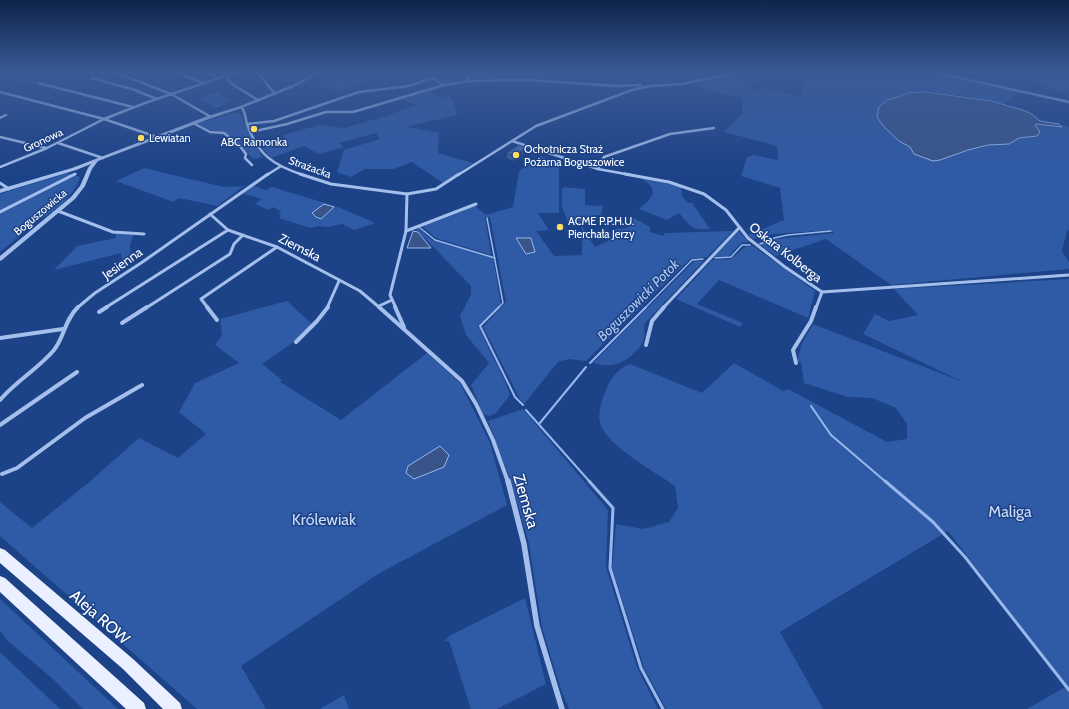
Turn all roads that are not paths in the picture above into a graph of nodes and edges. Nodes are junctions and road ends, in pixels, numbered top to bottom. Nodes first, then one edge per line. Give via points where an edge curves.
1 (54, 106) edge
2 (129, 106) edge
3 (192, 106) edge
4 (316, 106) edge
5 (374, 106) edge
6 (589, 106) edge
7 (133, 107) joint
8 (241, 107) joint
9 (6, 115) dead end
10 (211, 117) junction
11 (0, 118) edge
12 (104, 119) junction
13 (193, 123) junction
14 (247, 124) junction
15 (714, 128) dead end
16 (251, 132) junction
17 (0, 137) edge
18 (157, 137) junction
19 (512, 141) junction
20 (58, 142) junction
21 (47, 148) junction
22 (102, 158) junction
23 (252, 165) dead end
24 (82, 166) junction
25 (280, 166) junction
26 (0, 167) edge
27 (90, 168) junction
28 (598, 168) junction
29 (75, 174) dead end
30 (86, 174) junction
31 (0, 183) edge
32 (9, 189) junction
33 (0, 191) edge
34 (407, 194) junction
35 (476, 204) dead end
36 (58, 211) junction
37 (0, 212) edge
38 (210, 214) junction
39 (739, 228) junction
40 (228, 230) junction
41 (406, 231) junction
42 (144, 234) dead end
43 (243, 235) junction
44 (277, 247) junction
45 (0, 259) edge
46 (1069, 275) edge
47 (340, 281) junction
48 (822, 292) junction
49 (392, 300) junction
50 (379, 306) junction
51 (98, 312) dead end
52 (217, 320) dead end
53 (122, 323) dead end
54 (63, 329) junction
55 (406, 329) junction
56 (0, 338) edge
57 (296, 342) dead end
58 (646, 345) dead end
59 (796, 363) dead end
60 (77, 372) dead end
61 (142, 385) dead end
62 (0, 400) edge
63 (0, 425) edge
64 (2, 474) dead end
65 (0, 554) edge
66 (0, 583) edge
67 (138, 709) edge
68 (174, 709) edge
69 (562, 709) edge

1 - 12 street
2 - 7 street
3 - 10 street
4 - 14 street via 274,120
5 - 16 street via 354,112 326,112
6 - 19 street, Strażacka via 536,126
7 - 12 street, Gronowa
8 - 10 street
8 - 14 street, Strażacka
9 - 11 street
10 - 13 street
12 - 18 street
12 - 20 street, Gronowa
13 - 18 street
13 - 23 street via 210,132 224,133 239,145 246,154 245,158
14 - 16 street, Strażacka
15 - 28 street via 670,134 641,143 604,156
16 - 25 street, Strażacka via 260,151
17 - 21 street
18 - 22 street
19 - 28 street, Oskara Kolberga
19 - 34 street, Strażacka via 436,189
20 - 21 street, Gronowa
20 - 22 street
21 - 26 street, Gronowa
22 - 24 street
22 - 27 street, Boguszowicka
24 - 27 street
24 - 30 street
24 - 32 street
25 - 34 street, Strażacka via 331,184
25 - 38 street, Jesienna
27 - 30 street, Boguszowicka
28 - 39 street, Oskara Kolberga via 691,188 726,210
29 - 37 street
30 - 36 street, Boguszowicka via 79,191
31 - 32 street
32 - 33 street
34 - 41 street
35 - 41 street
36 - 42 street via 113,232
36 - 45 street, Boguszowicka
38 - 40 street, Ziemska
38 - 54 street, Jesienna via 91,297 72,313
39 - 48 street, Oskara Kolberga via 779,262
39 - 58 street via 654,317 649,326
40 - 43 street, Ziemska
40 - 51 street
41 - 49 street via 390,295
43 - 44 street, Ziemska
43 - 53 street via 234,244 230,254
44 - 47 street, Ziemska
44 - 52 street via 201,299
46 - 48 street, Oskara Kolberga
47 - 50 street, Ziemska via 360,291
47 - 57 street via 328,308
48 - 59 street via 811,321 793,350
49 - 50 street
49 - 55 street, Ziemska
50 - 55 street, Ziemska
54 - 56 street
54 - 62 street, Jesienna via 63,335 55,349
55 - 69 street, Ziemska via 462,381 476,404 496,449 517,514 528,559 537,626
60 - 63 street
61 - 64 street via 85,418 17,468
65 - 68 main road, Aleja ROW via 128,664
66 - 67 main road

